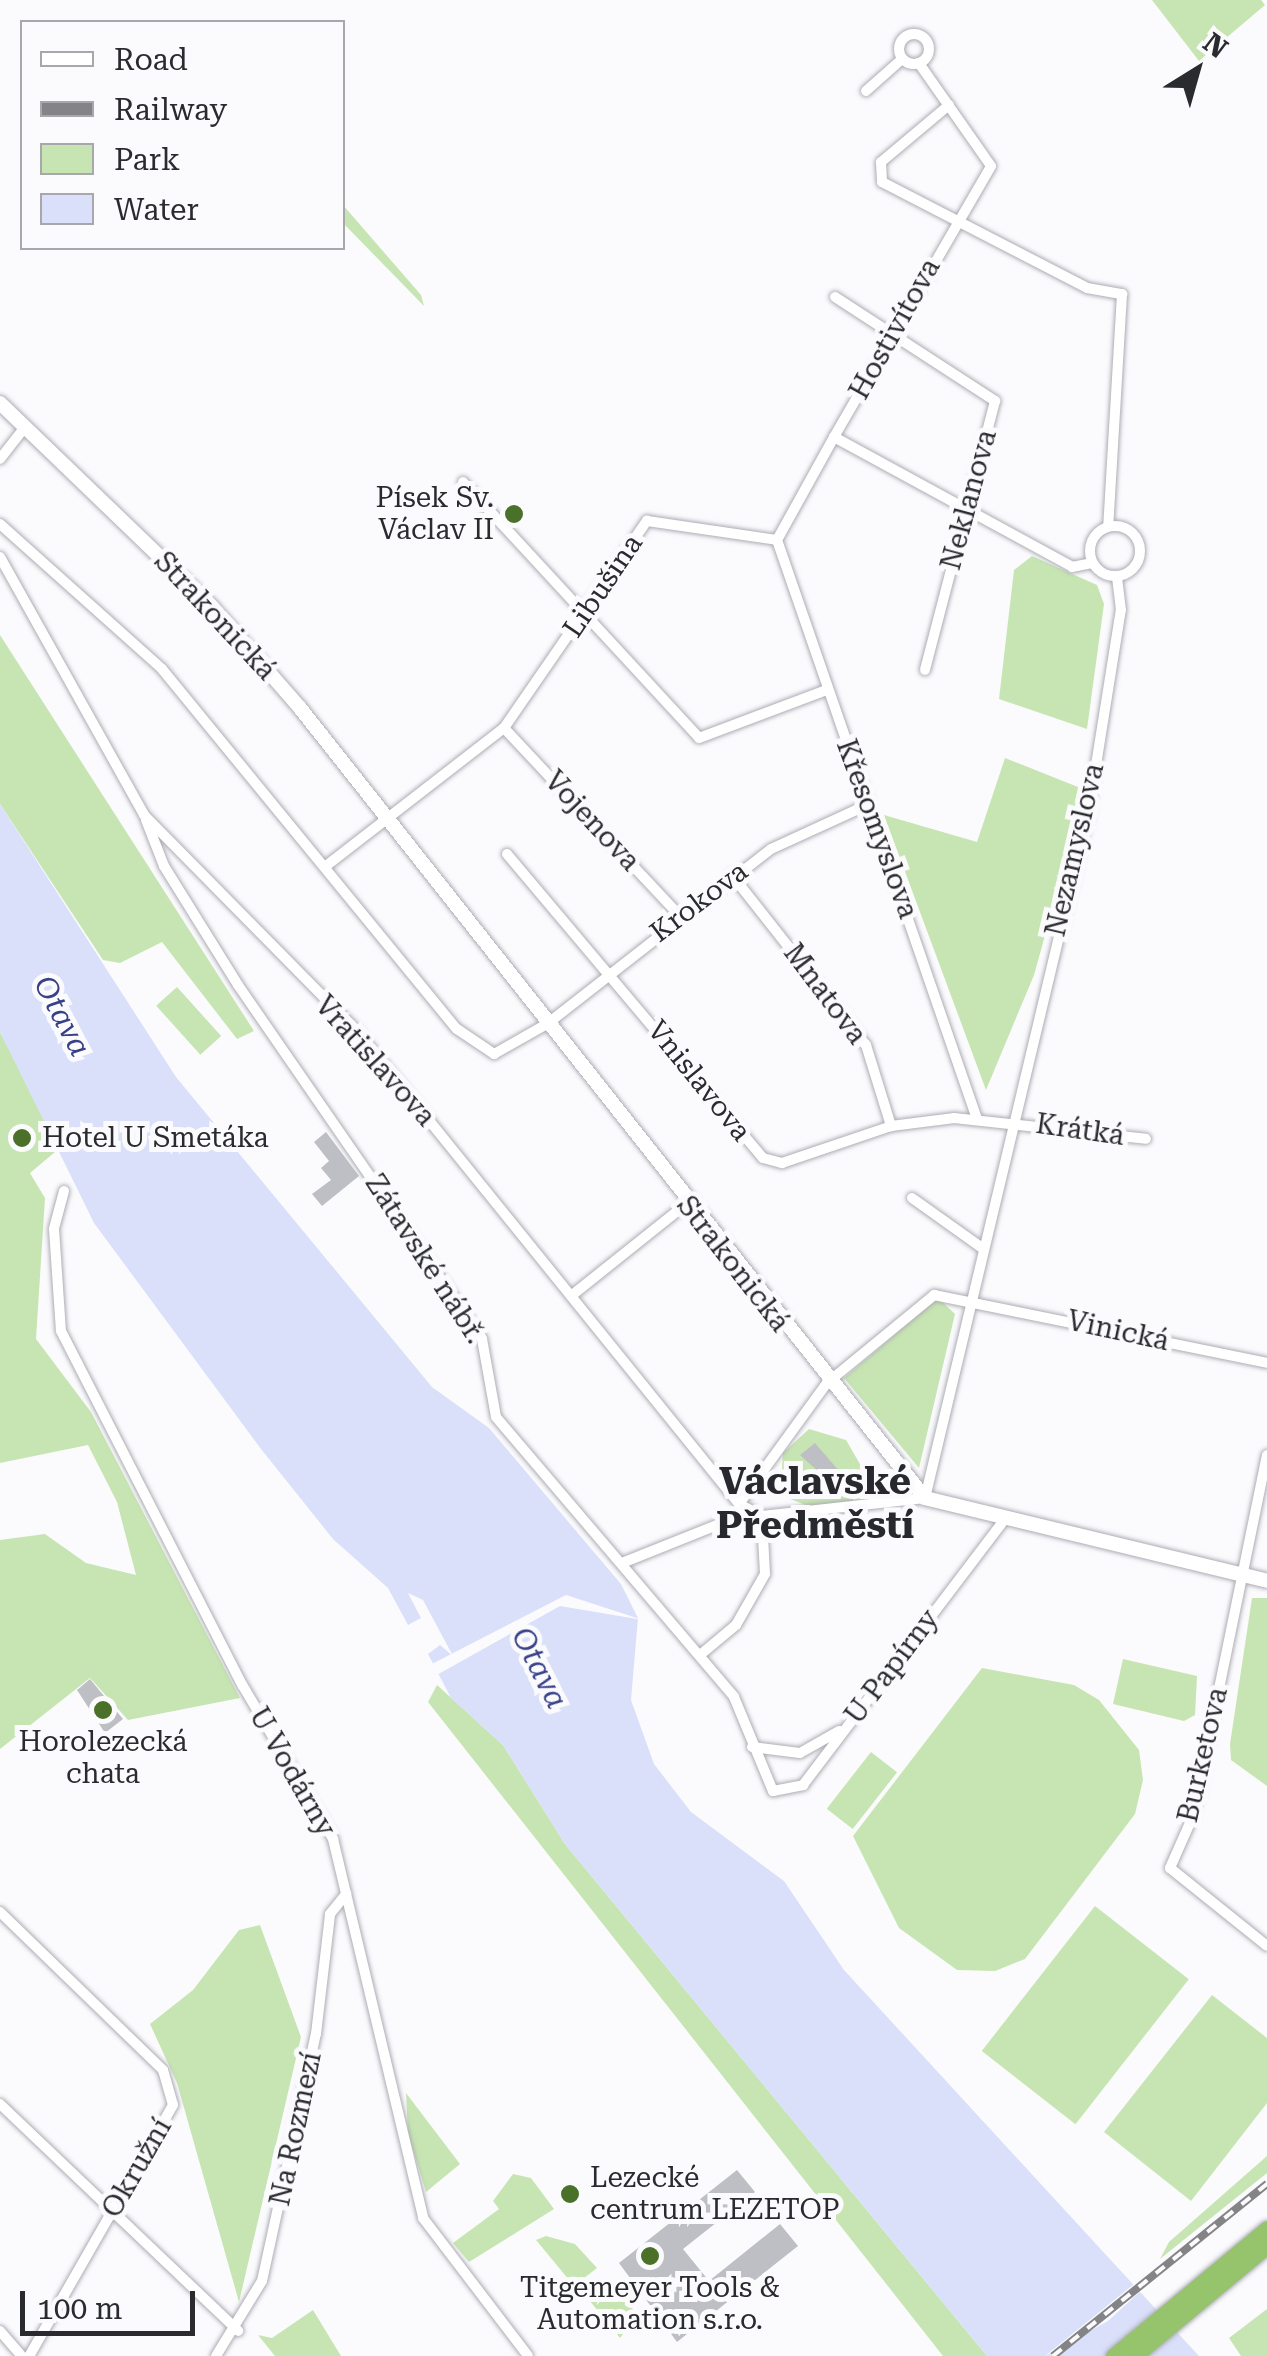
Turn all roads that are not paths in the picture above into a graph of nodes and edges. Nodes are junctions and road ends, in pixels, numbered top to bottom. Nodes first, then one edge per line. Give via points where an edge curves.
1 (902, 59) junction
2 (919, 63) junction
3 (866, 91) dead end
4 (949, 105) junction
5 (956, 221) junction
6 (835, 297) dead end
7 (893, 332) junction
8 (0, 404) edge
9 (25, 427) junction
10 (834, 437) junction
11 (0, 460) edge
12 (464, 482) dead end
13 (966, 510) junction
14 (0, 524) edge
15 (1108, 527) junction
16 (777, 540) junction
17 (0, 557) edge
18 (1092, 563) junction
19 (1117, 576) junction
20 (584, 614) junction
21 (925, 670) dead end
22 (827, 690) junction
23 (504, 728) junction
24 (867, 805) junction
25 (144, 814) junction
26 (388, 819) junction
27 (507, 854) dead end
28 (326, 866) junction
29 (732, 876) junction
30 (680, 915) junction
31 (612, 971) junction
32 (546, 1024) junction
33 (976, 1119) junction
34 (1013, 1122) junction
35 (890, 1126) junction
36 (1146, 1139) dead end
37 (64, 1191) dead end
38 (912, 1198) dead end
39 (686, 1205) junction
40 (982, 1248) junction
41 (572, 1296) junction
42 (968, 1299) junction
43 (1267, 1363) edge
44 (827, 1384) junction
45 (1267, 1455) edge
46 (925, 1498) junction
47 (743, 1508) junction
48 (762, 1516) junction
49 (1002, 1523) junction
50 (622, 1564) junction
51 (1242, 1576) junction
52 (1267, 1580) edge
53 (700, 1655) junction
54 (846, 1727) junction
55 (752, 1746) junction
56 (773, 1791) joint
57 (346, 1894) junction
58 (0, 1912) edge
59 (1267, 1946) edge
60 (0, 2104) edge
61 (113, 2212) junction
62 (1267, 2228) edge
63 (1267, 2246) edge
64 (1203, 2290) junction
65 (0, 2331) edge
66 (238, 2331) junction
67 (25, 2356) edge
68 (216, 2356) edge
69 (528, 2356) edge
70 (1113, 2356) edge
71 (1135, 2356) edge

1 - 2 street
1 - 2 street via 901,42 917,35 928,48
1 - 3 street
2 - 4 street
4 - 5 street, Hostivítova via 991,166
4 - 5 street via 877,172
5 - 7 street, Hostivítova
5 - 15 street via 1087,288 1122,294
6 - 7 street, Neklanova
7 - 10 street, Hostivítova
7 - 13 street, Neklanova via 992,395
8 - 9 main road, Strakonická
9 - 11 street
9 - 26 main road, Strakonická via 212,607
10 - 13 street
10 - 16 street
12 - 20 street
13 - 18 street via 1072,567
13 - 21 street, Neklanova
14 - 28 street via 162,669
15 - 18 street via 1090,545
15 - 19 street via 1138,543 1133,568
16 - 20 street, Libušina via 647,520
16 - 22 street, Křesomyslova
17 - 25 street, Vratislavova
18 - 19 street
19 - 34 street, Nezamyslova via 1121,610 1088,814
20 - 22 street via 699,738
20 - 23 street, Libušina
22 - 24 street, Křesomyslova
23 - 26 street, Libušina
23 - 30 street, Vojenova
24 - 29 street, Krokova
24 - 33 street, Křesomyslova
25 - 41 street, Vratislavova via 356,1030
25 - 50 street, Zátavské nábř. via 164,866 238,985 482,1339 496,1417
26 - 28 street
26 - 32 main road, Strakonická
27 - 31 street, Vnislavova via 577,944
28 - 32 street via 474,1047 509,1052
29 - 30 street, Krokova
29 - 35 street, Mnatova via 866,1045
30 - 31 street, Krokova
31 - 32 street, Krokova
31 - 35 street, Vnislavova via 762,1158 782,1163
32 - 39 main road, Strakonická
33 - 34 street, Vnislavova
33 - 35 street, Vnislavova
34 - 36 street, Krátká
34 - 40 street, Nezamyslova
37 - 57 street, U Vodárny via 54,1230 60,1331 238,1676 333,1839
38 - 40 street
39 - 41 street
39 - 44 main road, Strakonická
40 - 42 street, Nezamyslova
41 - 47 street, Vratislavova
42 - 43 street, Vinická
42 - 44 street, Vinická via 934,1295
42 - 46 street, Nezamyslova
44 - 46 main road, Strakonická
44 - 47 street, Vinická
45 - 51 street
46 - 48 street
46 - 49 main road
47 - 48 street
47 - 50 street
48 - 53 street via 765,1574 736,1625
49 - 51 main road
49 - 54 street, U Papírny
50 - 53 street, Zátavské nábř.
51 - 52 main road
51 - 59 street, Burketova via 1193,1816 1170,1868
53 - 55 street, Zátavské nábř. via 734,1697
54 - 55 street via 800,1753
54 - 56 street, U Papírny via 802,1786
55 - 56 street, Zátavské nábř.
57 - 66 street, Na Rozmezí via 330,1914 274,2229
57 - 69 street, U Vodárny via 409,2184 423,2218
58 - 61 street, Okružní via 172,2086 173,2105
60 - 61 street
61 - 66 street
61 - 67 street, Okružní
62 - 64 highway
63 - 64 highway
64 - 70 highway
64 - 71 highway
65 - 67 street
66 - 68 street, Na Rozmezí

